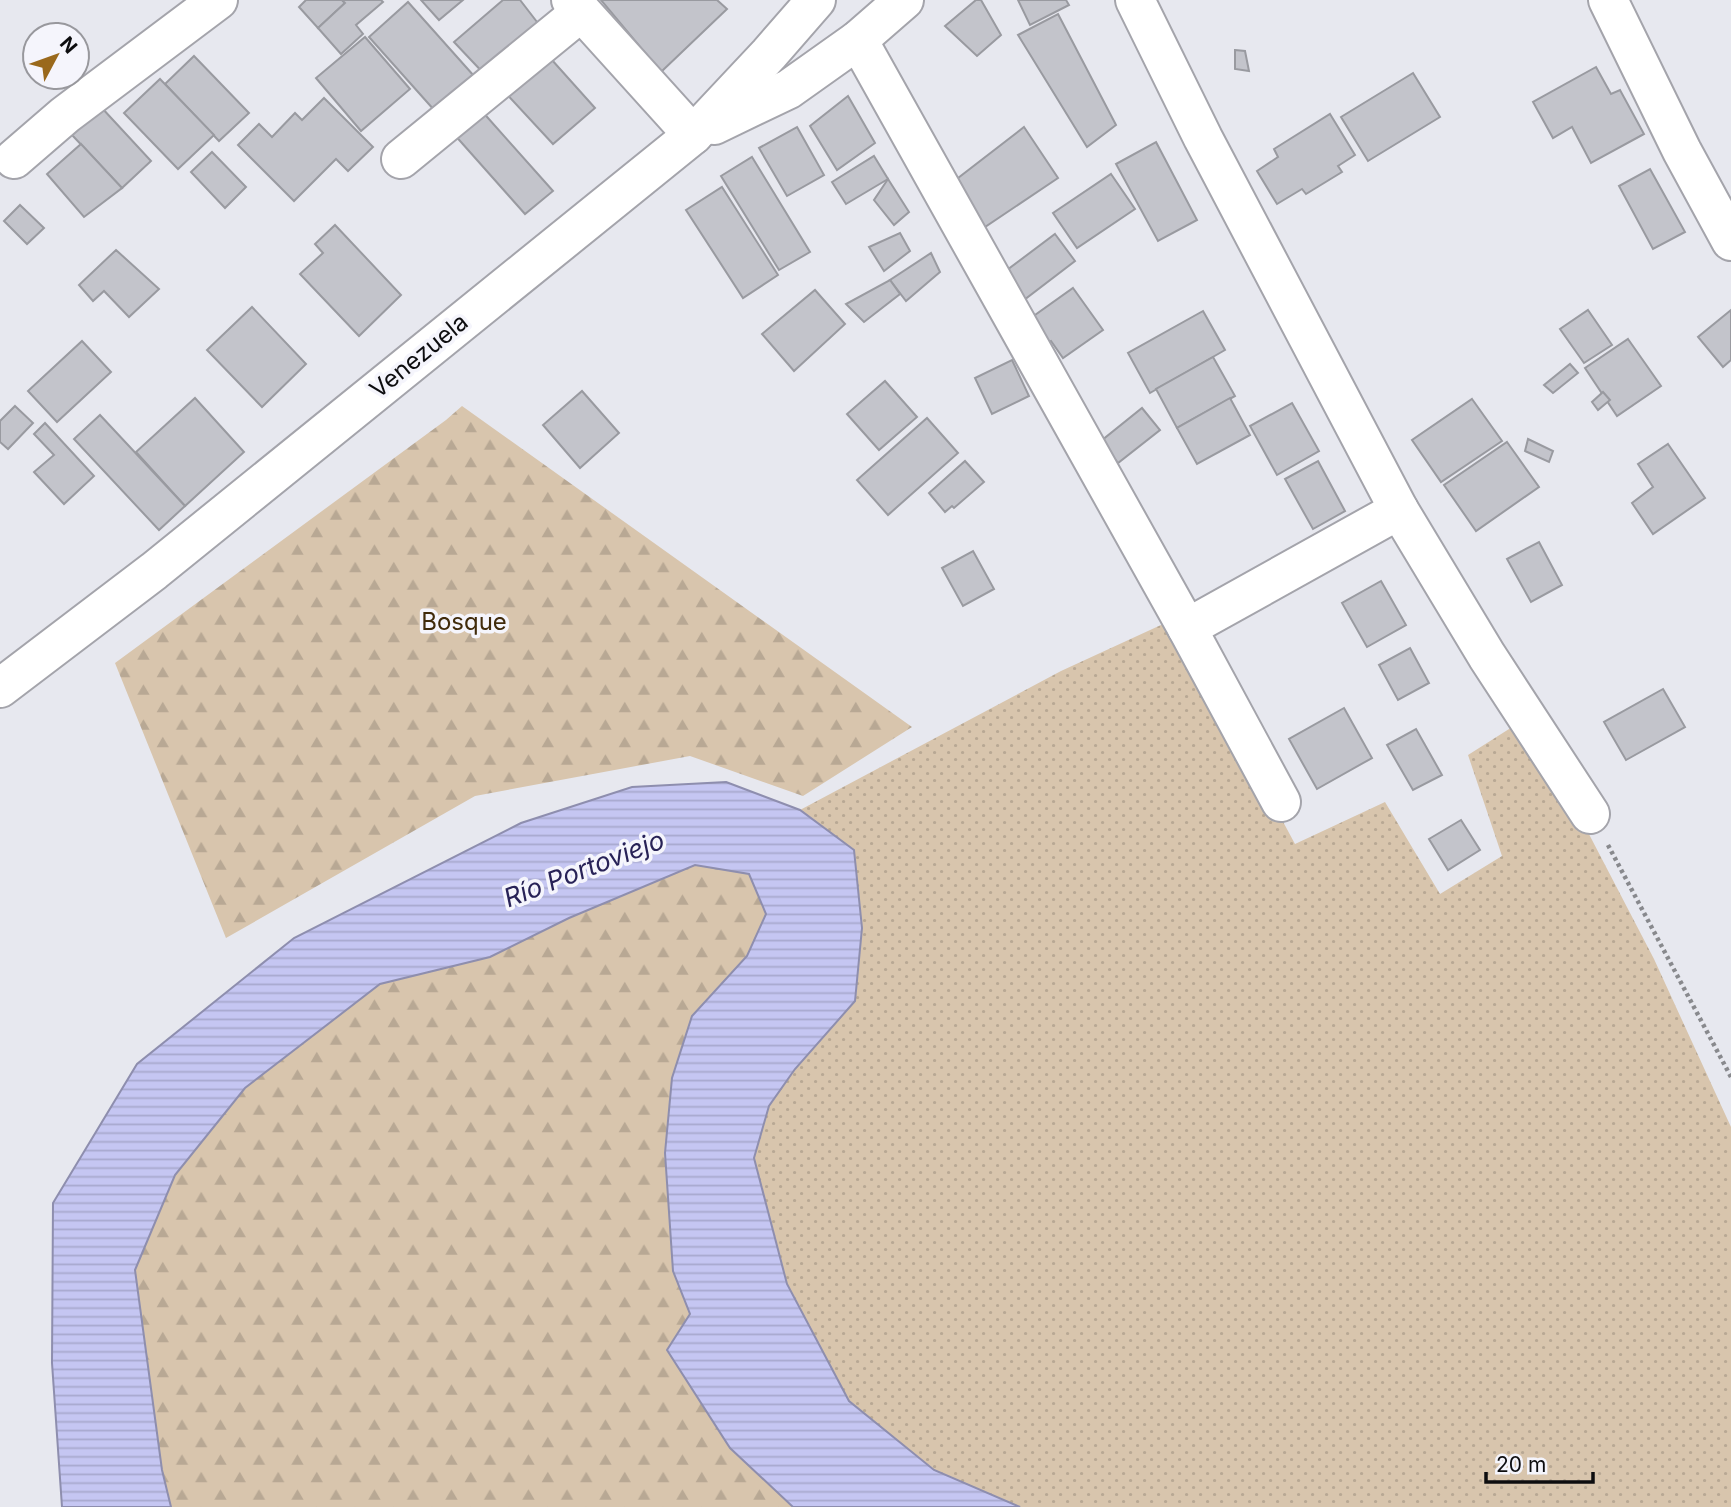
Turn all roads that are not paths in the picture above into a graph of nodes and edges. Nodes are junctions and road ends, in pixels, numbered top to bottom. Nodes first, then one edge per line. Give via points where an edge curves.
1 (218, 0) edge
2 (816, 0) edge
3 (904, 0) edge
4 (1135, 0) edge
5 (1608, 0) edge
6 (576, 6) edge
7 (858, 40) junction
8 (694, 135) junction
9 (14, 159) dead end
10 (401, 159) dead end
11 (1731, 241) edge
12 (1399, 510) junction
13 (1187, 628) junction
14 (0, 688) edge
15 (1280, 802) dead end
16 (1590, 814) road end

1 - 9 street
2 - 8 street, Venezuela
3 - 7 street
4 - 12 street
5 - 11 street
6 - 8 street
6 - 10 street
7 - 8 street via 789,89
7 - 13 street
8 - 14 street, Venezuela via 154,571
12 - 13 street
12 - 16 street
13 - 15 street

